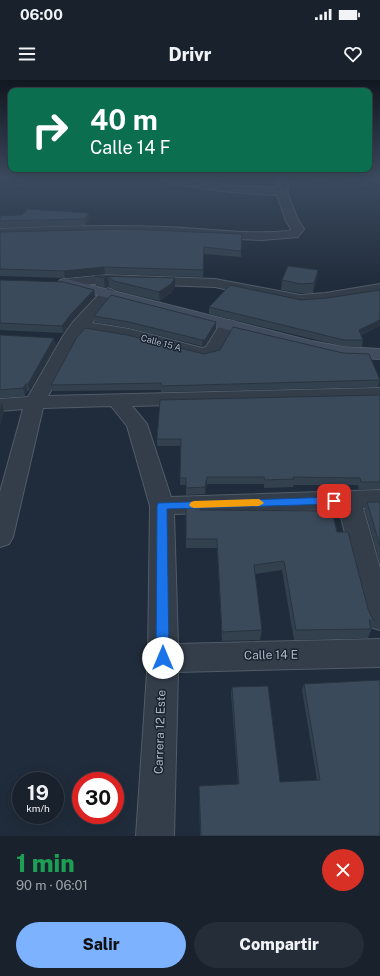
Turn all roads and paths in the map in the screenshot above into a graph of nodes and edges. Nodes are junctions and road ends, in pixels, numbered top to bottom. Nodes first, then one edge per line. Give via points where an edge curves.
1 (289, 213) edge
2 (0, 233) edge
3 (57, 283) joint
4 (380, 289) edge
5 (108, 292) junction
6 (228, 325) junction
7 (79, 326) junction
8 (380, 354) edge
9 (380, 394) edge
10 (116, 400) junction
11 (34, 402) junction
12 (0, 405) edge
13 (380, 499) edge
14 (349, 500) junction
15 (162, 506) junction
16 (0, 537) edge
17 (380, 618) edge
18 (380, 653) edge
19 (163, 658) junction
20 (155, 836) edge

1 - 2 street via 298,229 293,234 254,237 167,231 75,229
3 - 4 street via 104,279 215,283 300,300
3 - 5 main road
5 - 6 main road
5 - 7 street
6 - 7 street, Calle 15 A via 212,351 203,354 129,334
6 - 8 main road via 342,353
7 - 11 street via 61,340
9 - 10 street
10 - 11 street
10 - 15 street, Carrera 12 Este via 137,424
11 - 12 street
11 - 16 street
13 - 14 street
14 - 15 street
14 - 17 street
15 - 19 street, Carrera 12 Este
18 - 19 street, Calle 14 E
19 - 20 street, Carrera 12 Este

